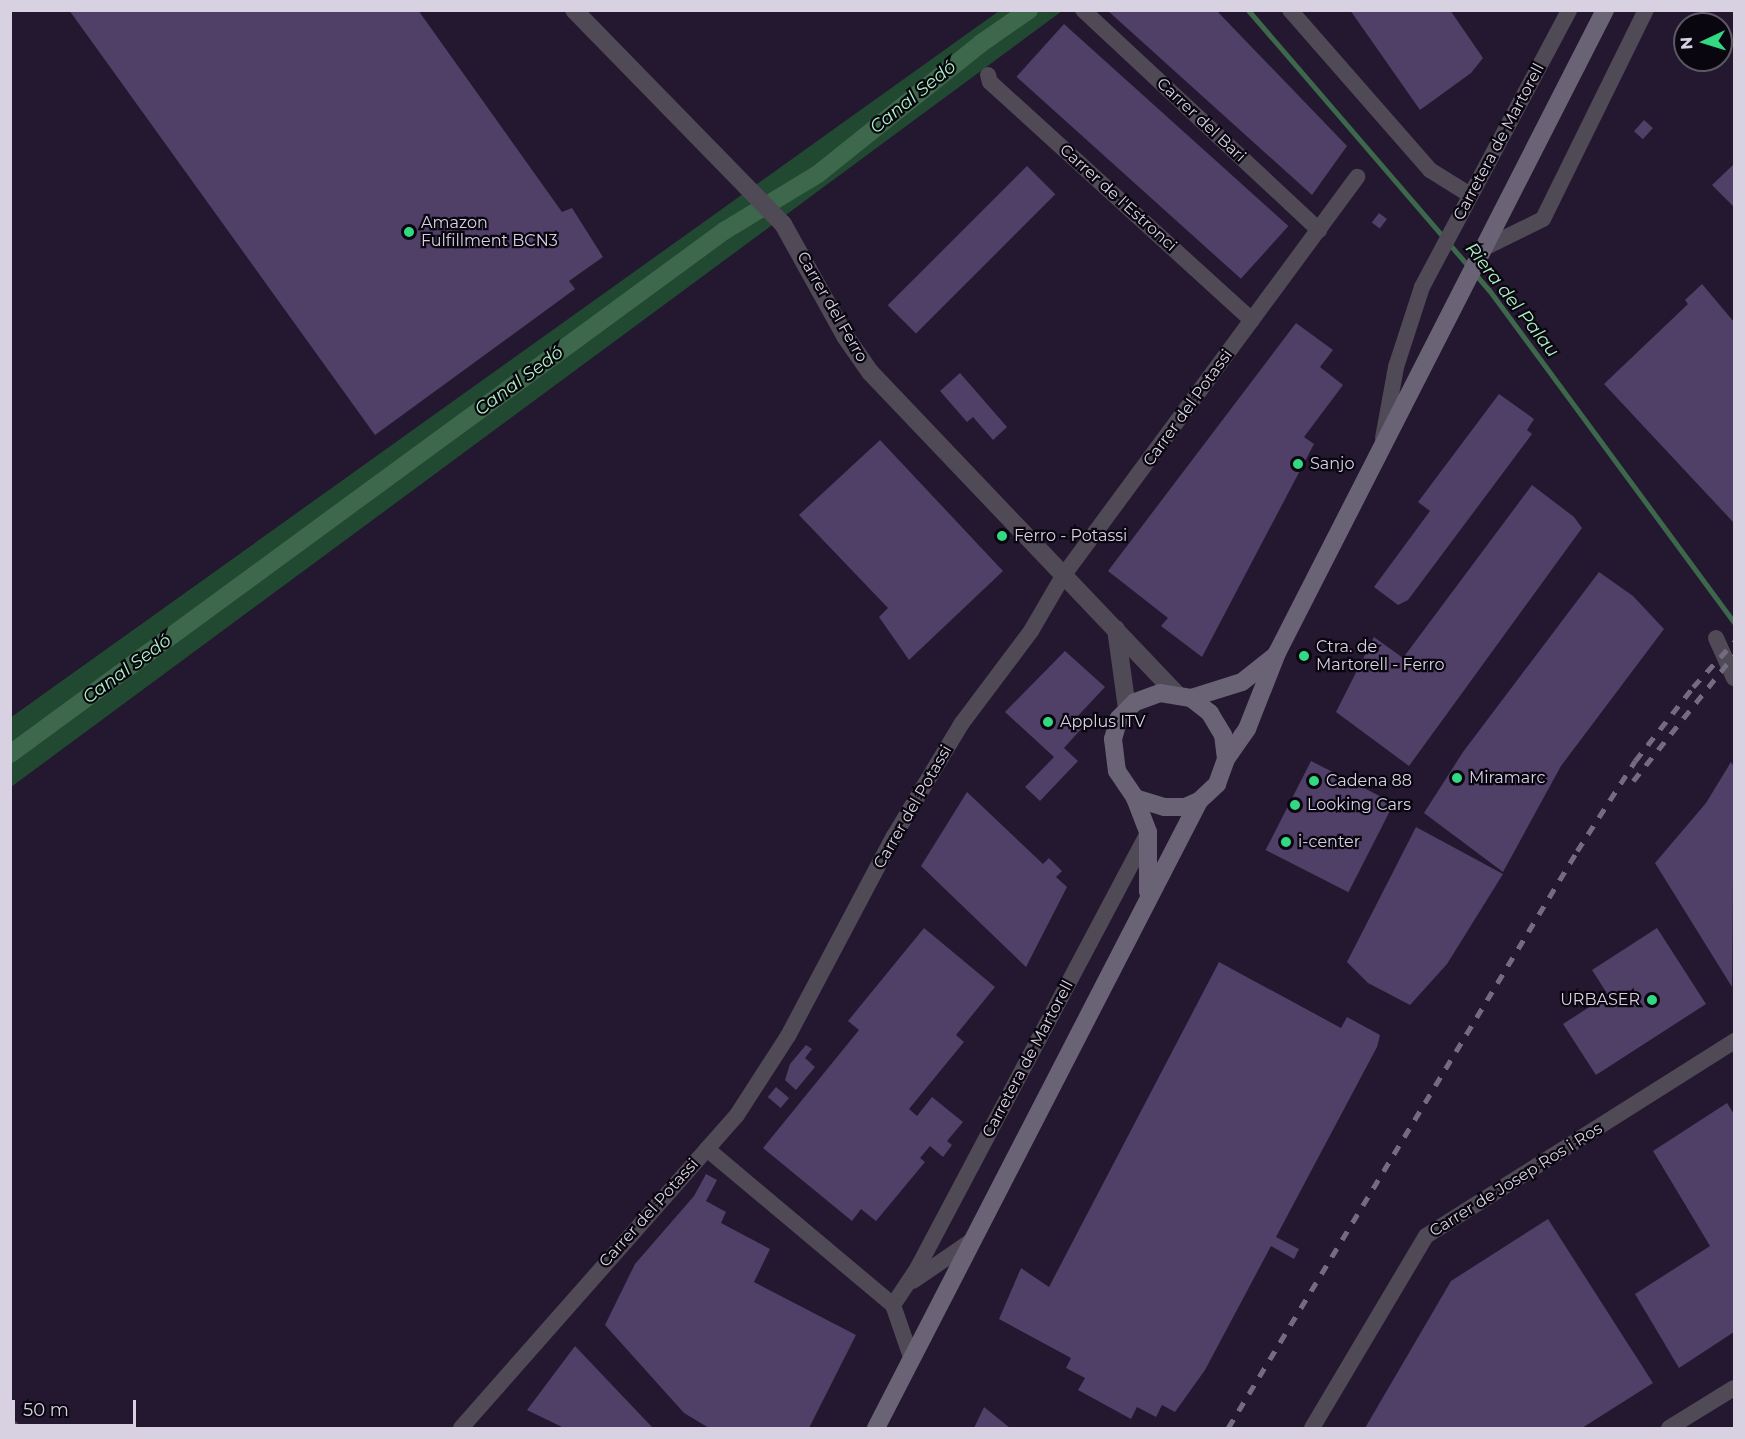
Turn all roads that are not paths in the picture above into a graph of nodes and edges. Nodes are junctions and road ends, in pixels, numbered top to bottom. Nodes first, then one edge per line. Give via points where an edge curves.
1 (574, 10) edge
2 (1083, 10) edge
3 (1290, 10) edge
4 (1569, 10) edge
5 (1605, 10) edge
6 (1646, 10) edge
7 (988, 75) dead end
8 (1357, 177) dead end
9 (1470, 195) junction
10 (1319, 230) junction
11 (1488, 246) junction
12 (1252, 320) junction
13 (1382, 447) junction
14 (1064, 576) junction
15 (1116, 629) junction
16 (1716, 638) dead end
17 (1277, 654) junction
18 (1734, 678) edge
19 (1184, 696) junction
20 (1127, 708) junction
21 (1226, 759) junction
22 (1135, 798) junction
23 (1199, 801) junction
24 (1148, 832) junction
25 (1147, 903) junction
26 (1734, 1041) edge
27 (707, 1149) junction
28 (974, 1239) junction
29 (907, 1285) junction
30 (893, 1305) junction
31 (912, 1360) junction
32 (1734, 1388) edge
33 (461, 1428) edge
34 (876, 1428) edge
35 (1312, 1428) edge
36 (1669, 1428) edge

1 - 14 street, Carrer del Ferro via 783,224 844,336 870,372
2 - 10 street, Carrer del Bari
3 - 9 street via 1430,170
4 - 9 street, Carretera de Martorell
5 - 11 main road, Carretera de Martorell
6 - 11 street via 1543,219
7 - 12 street, Carrer de l'Estronci via 990,82
8 - 10 street, Carrer del Potassi
9 - 13 street, Carretera de Martorell via 1422,287 1396,367
10 - 12 street, Carrer del Potassi
11 - 13 main road, Carretera de Martorell
12 - 14 street, Carrer del Potassi
13 - 17 main road, Carretera de Martorell
14 - 15 street, Carrer del Ferro
14 - 27 street, Carrer del Potassi via 1031,631 962,723 905,817 788,1036 737,1115
15 - 19 street, Carrer del Ferro
15 - 20 street
16 - 18 street
17 - 19 main road, Carretera de Martorell via 1242,682
17 - 21 main road, Carretera de Martorell via 1246,729
19 - 20 main road, Carretera de Martorell via 1151,695
19 - 21 main road via 1210,714 1220,729
20 - 22 main road, Carretera de Martorell via 1115,728 1112,749 1120,781
21 - 23 main road, Carretera de Martorell via 1217,784
22 - 23 main road via 1166,807 1185,807
22 - 24 main road, Carretera de Martorell
23 - 25 main road, Carretera de Martorell
24 - 25 main road, Carretera de Martorell
24 - 29 street, Carretera de Martorell
25 - 28 main road, Carretera de Martorell
26 - 35 street, Carrer de Josep Ros i Ros via 1426,1236
27 - 30 street
27 - 33 street, Carrer del Potassi
28 - 29 street, Carretera de Martorell
28 - 31 main road, Carretera de Martorell
29 - 30 street, Carretera de Martorell
30 - 31 street
31 - 34 main road, Carretera de Martorell
32 - 36 street

